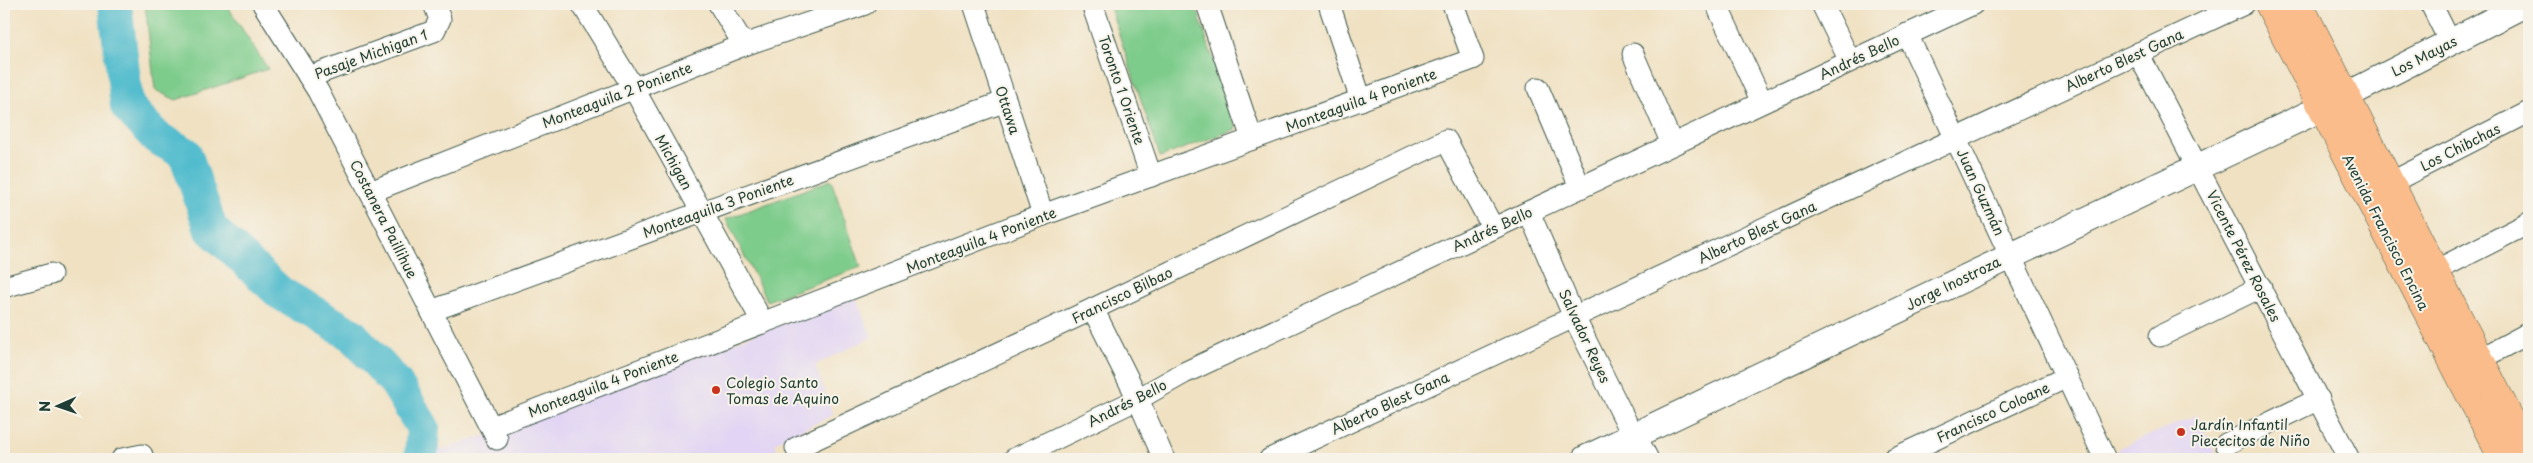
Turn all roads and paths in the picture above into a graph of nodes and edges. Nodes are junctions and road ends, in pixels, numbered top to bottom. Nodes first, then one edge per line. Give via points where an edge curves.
1 (263, 4) edge
2 (434, 4) edge
3 (582, 4) edge
4 (719, 4) edge
5 (866, 4) edge
6 (974, 4) edge
7 (1092, 4) edge
8 (1208, 4) edge
9 (1329, 4) edge
10 (1453, 4) edge
11 (1822, 4) edge
12 (1973, 4) edge
13 (2244, 4) edge
14 (2269, 4) edge
15 (2298, 4) edge
16 (2431, 4) edge
17 (2525, 4) edge
18 (1719, 10) dead end
19 (1940, 11) edge
20 (1907, 34) junction
21 (2450, 42) junction
22 (744, 45) junction
23 (2138, 53) junction
24 (1633, 54) dead end
25 (1850, 61) junction
26 (309, 77) junction
27 (1538, 88) dead end
28 (634, 89) junction
29 (2346, 96) junction
30 (1361, 100) junction
31 (1006, 102) junction
32 (1762, 102) junction
33 (2322, 108) junction
34 (2529, 112) edge
35 (1956, 138) junction
36 (1252, 139) junction
37 (1672, 144) junction
38 (2198, 166) junction
39 (1151, 176) junction
40 (2390, 183) junction
41 (1580, 188) junction
42 (370, 192) junction
43 (702, 211) junction
44 (1529, 212) junction
45 (1043, 216) junction
46 (2529, 223) edge
47 (1493, 228) junction
48 (2010, 256) junction
49 (2435, 271) junction
50 (51, 274) dead end
51 (4, 287) edge
52 (2261, 287) junction
53 (1093, 309) junction
54 (431, 311) junction
55 (1574, 317) junction
56 (763, 323) junction
57 (2529, 333) edge
58 (2160, 336) dead end
59 (2480, 359) junction
60 (2067, 377) junction
61 (1138, 399) junction
62 (2319, 399) junction
63 (494, 433) joint
64 (1633, 436) junction
65 (2226, 444) dead end
66 (799, 454) edge
67 (2519, 455) edge
68 (1014, 459) edge
69 (1164, 459) edge
70 (1270, 459) edge
71 (1585, 459) edge
72 (1645, 459) edge
73 (1893, 459) edge
74 (2105, 459) edge
75 (2349, 459) edge

1 - 26 street, Costanera Paillihue
2 - 26 street, Pasaje Michigan 1 via 440,19 434,31
3 - 28 street, Michigan
4 - 22 street
5 - 22 street, Monteaguila 2 Poniente
6 - 31 street, Ottawa
7 - 39 street, Toronto 1 Oriente
8 - 36 street
9 - 30 street
10 - 30 street, Monteaguila 4 Poniente via 1473,59
11 - 25 street
12 - 19 street, Andrés Bello
13 - 23 street, Alberto Blest Gana
14 - 33 main road, Avenida Francisco Encina
15 - 29 main road, Avenida Francisco Encina
16 - 21 street
17 - 21 street, Los Mayas
18 - 32 street
19 - 20 street, Andrés Bello
20 - 25 street, Andrés Bello
20 - 35 street, Juan Guzmán
21 - 29 street, Los Mayas
22 - 28 street, Monteaguila 2 Poniente
23 - 35 street, Alberto Blest Gana
23 - 38 street, Vicente Pérez Rosales
24 - 37 street
25 - 32 street, Andrés Bello
26 - 42 street, Costanera Paillihue
27 - 41 street
28 - 42 street, Monteaguila 2 Poniente
28 - 43 street, Michigan
29 - 33 street, Los Mayas
29 - 40 main road, Avenida Francisco Encina
30 - 36 street, Monteaguila 4 Poniente
31 - 43 street, Monteaguila 3 Poniente
31 - 45 street, Ottawa
32 - 37 street, Andrés Bello
33 - 38 street, Jorge Inostroza
33 - 67 main road, Avenida Francisco Encina
34 - 40 street, Los Chibchas
35 - 48 street, Juan Guzmán
35 - 55 street, Alberto Blest Gana
36 - 39 street, Monteaguila 4 Poniente
37 - 41 street, Andrés Bello
38 - 48 street, Jorge Inostroza
38 - 52 street, Vicente Pérez Rosales
39 - 45 street, Monteaguila 4 Poniente
40 - 49 main road, Avenida Francisco Encina
41 - 44 street, Andrés Bello
42 - 54 street, Costanera Paillihue
43 - 54 street, Monteaguila 3 Poniente
43 - 56 street, Michigan
44 - 47 street, Andrés Bello
44 - 55 street, Salvador Reyes
45 - 56 street, Monteaguila 4 Poniente
46 - 49 street
47 - 53 street, Francisco Bilbao via 1446,140
47 - 61 street, Andrés Bello via 1184,373
48 - 60 street, Juan Guzmán
48 - 64 street, Jorge Inostroza
49 - 59 main road, Avenida Francisco Encina
50 - 51 street
52 - 58 street
52 - 62 street, Vicente Pérez Rosales
53 - 61 street
53 - 66 street, Francisco Bilbao
54 - 63 street, Costanera Paillihue
55 - 64 street, Salvador Reyes
55 - 70 street, Alberto Blest Gana
56 - 63 street, Monteaguila 4 Poniente
57 - 59 street
59 - 67 main road, Avenida Francisco Encina
60 - 73 street, Francisco Coloane
60 - 74 street, Juan Guzmán
61 - 68 street, Andrés Bello
61 - 69 street
62 - 65 street
62 - 75 street, Vicente Pérez Rosales
64 - 71 street, Jorge Inostroza
64 - 72 street, Salvador Reyes

